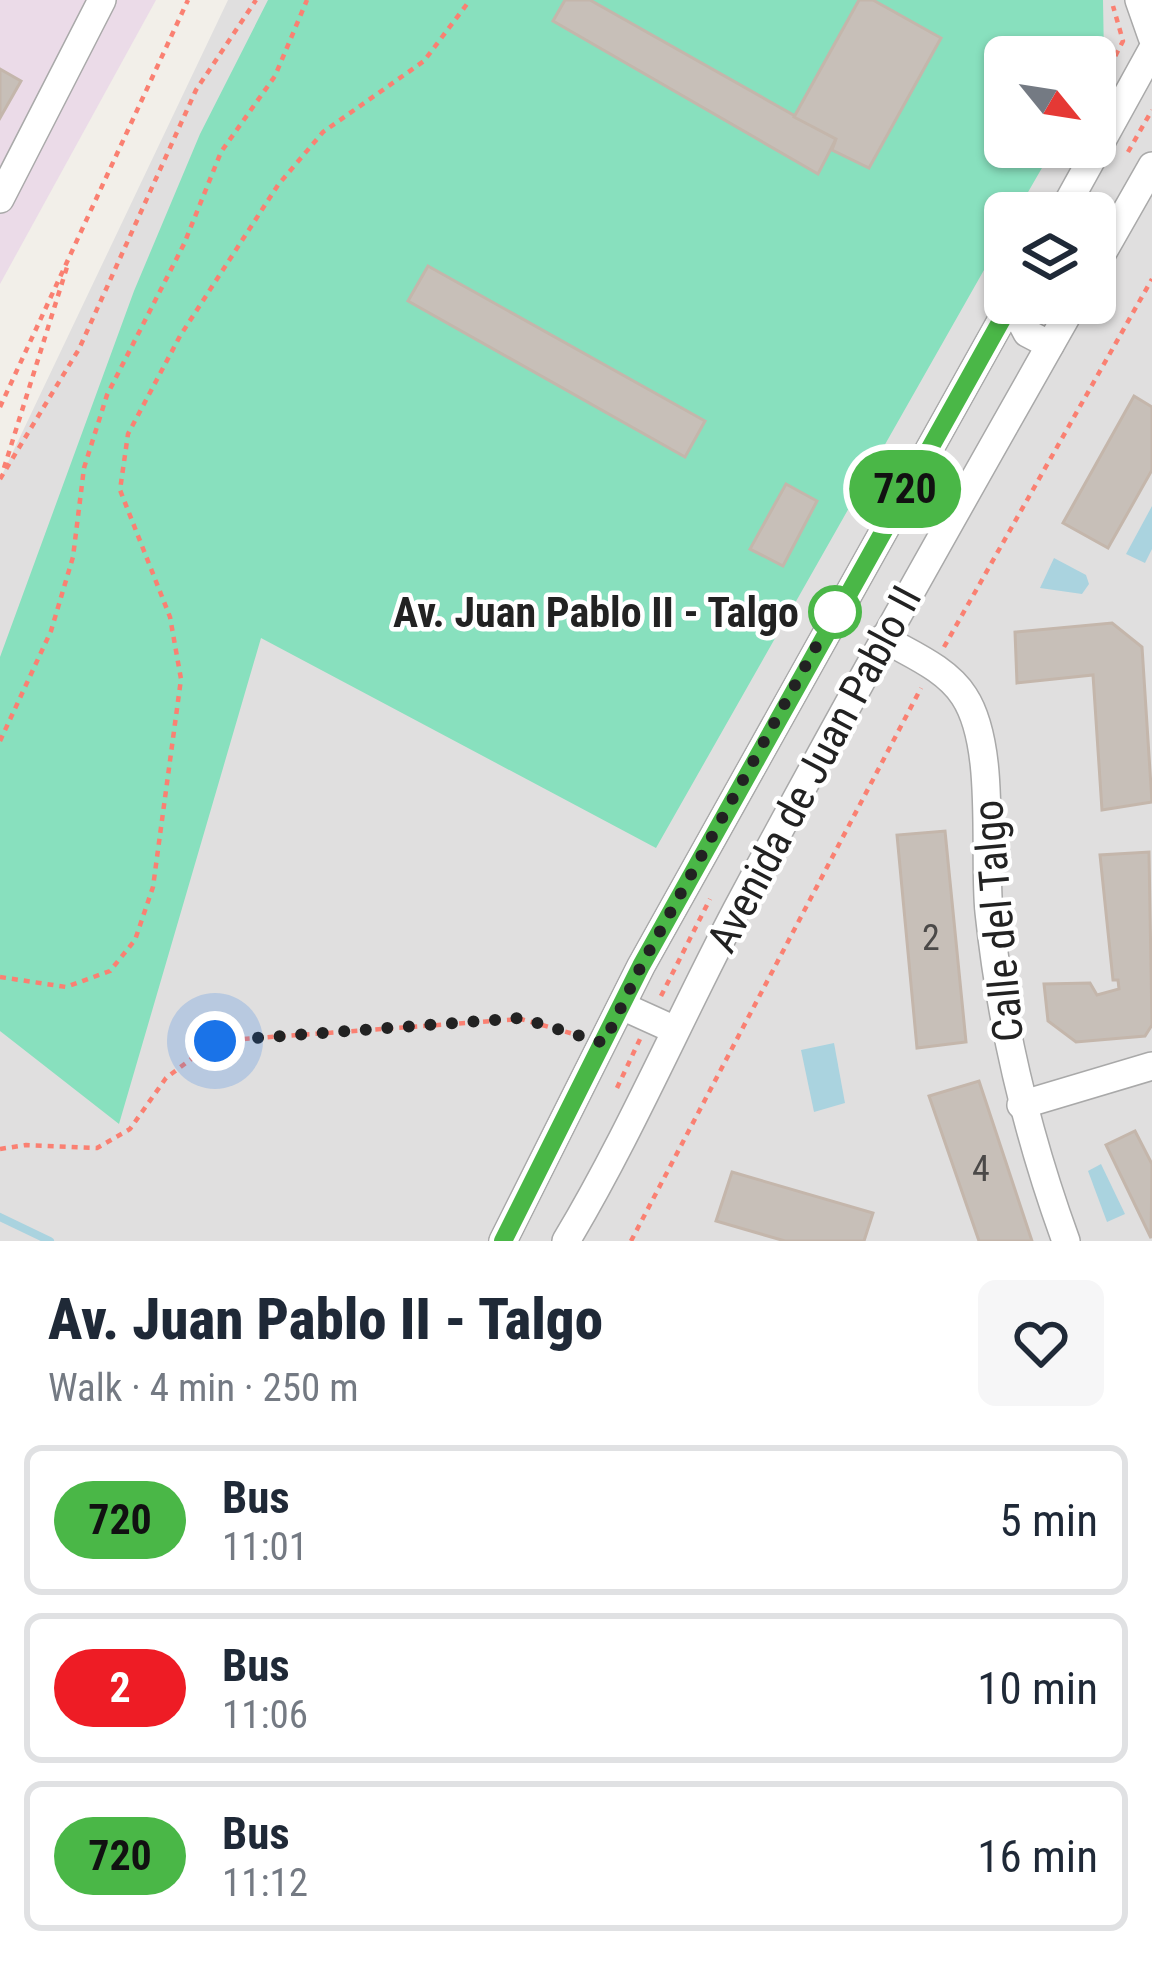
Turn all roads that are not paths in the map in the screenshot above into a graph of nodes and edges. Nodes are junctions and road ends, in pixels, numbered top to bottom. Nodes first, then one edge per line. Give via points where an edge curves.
1 (103, 0) edge
2 (1139, 0) edge
3 (1152, 37) edge
4 (1152, 50) edge
5 (1152, 166) edge
6 (1074, 192) edge
7 (0, 199) edge
8 (1116, 229) edge
9 (999, 324) edge
10 (1022, 324) edge
11 (1062, 324) edge
12 (1050, 345) junction
13 (883, 638) junction
14 (622, 1006) junction
15 (674, 1030) junction
16 (1152, 1066) edge
17 (1021, 1105) junction
18 (503, 1241) edge
19 (566, 1241) edge
20 (1066, 1241) edge

1 - 7 street
2 - 3 street
4 - 6 street
5 - 8 street
9 - 14 street, Avenida de Juan Pablo II
10 - 12 street
11 - 12 street, Avenida de Juan Pablo II
12 - 13 street, Avenida de Juan Pablo II
13 - 15 street, Avenida de Juan Pablo II
13 - 17 street, Calle del Talgo via 964,696 983,755 989,910
14 - 15 street
14 - 18 street, Avenida de Juan Pablo II
15 - 19 street, Avenida de Juan Pablo II
16 - 17 street
17 - 20 street, Calle del Talgo

